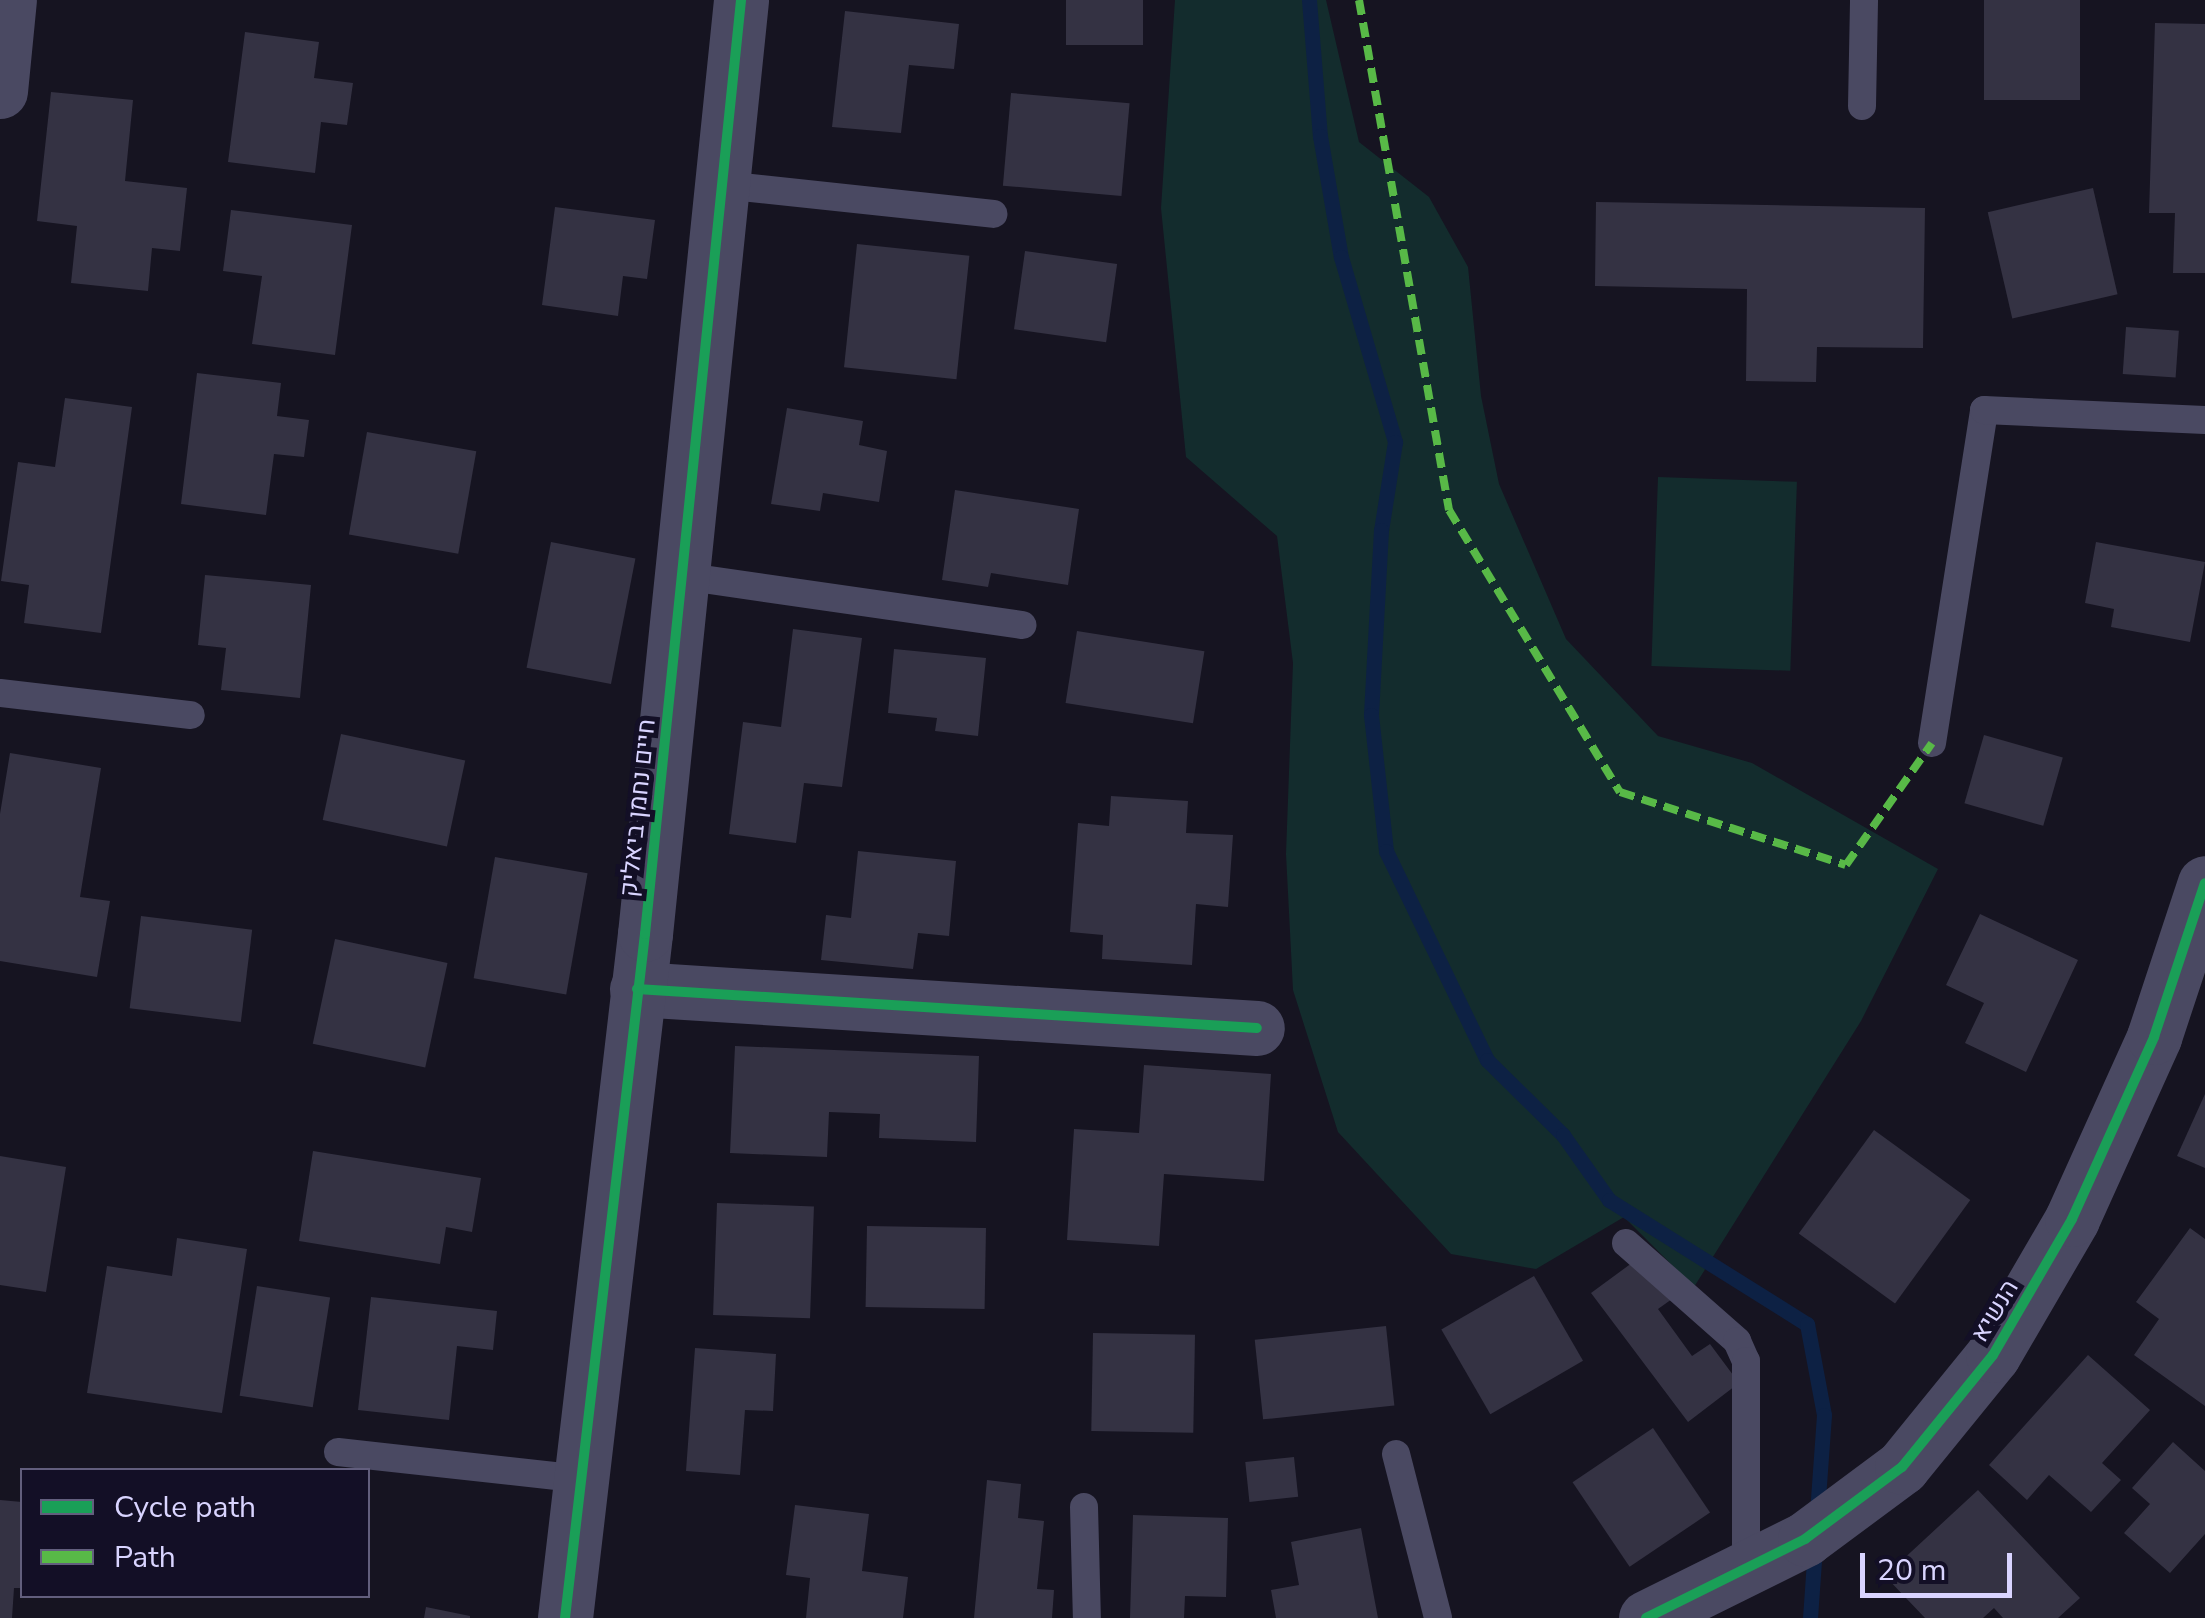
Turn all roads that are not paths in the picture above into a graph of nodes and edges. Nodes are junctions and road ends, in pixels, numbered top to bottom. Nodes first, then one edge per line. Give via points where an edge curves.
1 (9, 0) edge
2 (741, 0) edge
3 (1864, 0) edge
4 (0, 91) edge
5 (1862, 106) dead end
6 (722, 185) junction
7 (994, 214) dead end
8 (2205, 420) edge
9 (682, 576) junction
10 (1022, 625) dead end
11 (0, 693) edge
12 (192, 715) dead end
13 (1932, 743) dead end
14 (2205, 883) edge
15 (638, 989) junction
16 (1257, 1028) dead end
17 (1626, 1242) dead end
18 (338, 1452) dead end
19 (1396, 1454) dead end
20 (584, 1479) junction
21 (1084, 1508) dead end
22 (1746, 1568) junction
23 (565, 1618) edge
24 (1087, 1618) edge
25 (1438, 1618) edge
26 (1646, 1618) edge

1 - 4 street
2 - 6 street, חיים נחמן ביאליק
3 - 5 lane
6 - 7 lane
6 - 9 street, חיים נחמן ביאליק
8 - 13 lane via 1984,410
9 - 10 lane
9 - 15 street, חיים נחמן ביאליק
11 - 12 lane
14 - 22 street, הנשיא via 2130,1092 2072,1219 1993,1355 1902,1467 1804,1540
15 - 16 street
15 - 20 street, חיים נחמן ביאליק
17 - 22 lane via 1737,1341 1746,1361
18 - 20 lane
19 - 25 lane
20 - 23 street, חיים נחמן ביאליק
21 - 24 lane
22 - 26 street, הנשיא

